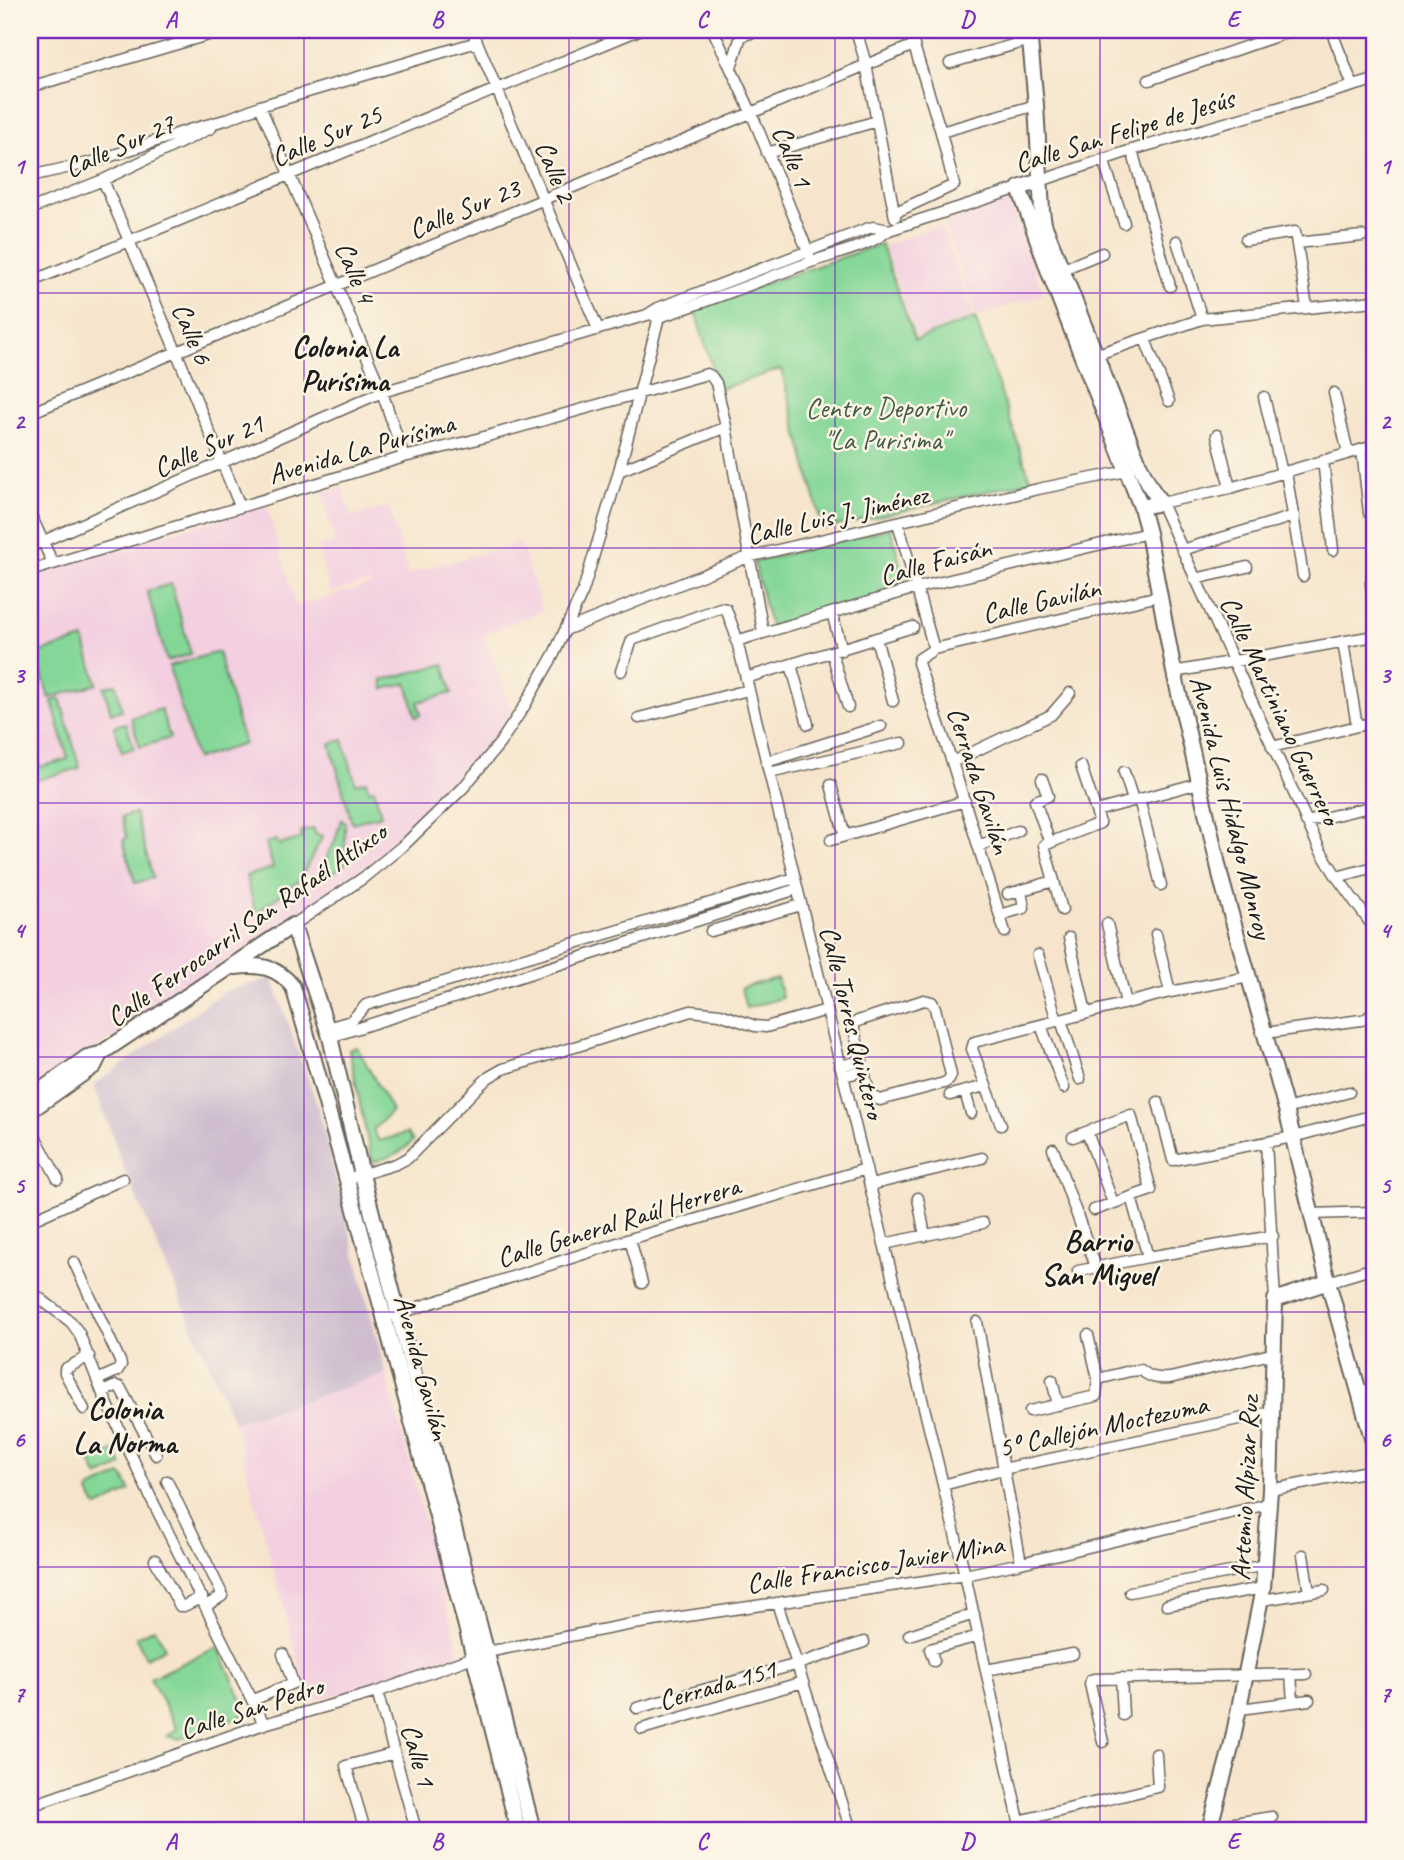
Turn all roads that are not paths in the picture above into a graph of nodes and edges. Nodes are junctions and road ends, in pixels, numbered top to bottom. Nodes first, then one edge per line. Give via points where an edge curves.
1 (225, 30) edge
2 (472, 30) edge
3 (639, 30) edge
4 (713, 30) edge
5 (760, 30) edge
6 (856, 30) edge
7 (909, 30) edge
8 (1294, 30) edge
9 (1331, 30) edge
10 (742, 33) edge
11 (1030, 35) edge
12 (477, 42) junction
13 (915, 45) junction
14 (950, 63) dead end
15 (866, 64) junction
16 (731, 67) junction
17 (1149, 80) dead end
18 (1374, 80) edge
19 (1353, 86) junction
20 (30, 87) edge
21 (496, 88) junction
22 (1036, 105) junction
23 (260, 106) junction
24 (751, 112) junction
25 (225, 120) junction
26 (877, 121) junction
27 (941, 132) junction
28 (1132, 150) junction
29 (767, 153) junction
30 (1103, 159) junction
31 (290, 175) junction
32 (30, 176) edge
33 (103, 180) junction
34 (1040, 181) junction
35 (1019, 188) junction
36 (543, 201) junction
37 (30, 209) edge
38 (894, 213) junction
39 (1124, 223) dead end
40 (894, 229) junction
41 (1362, 236) dead end
42 (1246, 240) dead end
43 (1177, 241) dead end
44 (130, 242) junction
45 (1297, 243) junction
46 (807, 250) junction
47 (1102, 253) dead end
48 (812, 262) junction
49 (1061, 270) junction
50 (30, 282) edge
51 (337, 285) junction
52 (1170, 286) dead end
53 (1374, 301) edge
54 (1307, 307) junction
55 (658, 312) junction
56 (1202, 319) junction
57 (598, 329) junction
58 (1145, 339) junction
59 (176, 351) junction
60 (1096, 355) junction
61 (382, 392) junction
62 (640, 392) junction
63 (1334, 393) dead end
64 (1264, 397) dead end
65 (1169, 401) dead end
66 (30, 413) edge
67 (726, 427) junction
68 (1217, 435) dead end
69 (1374, 446) edge
70 (1362, 449) junction
71 (1348, 453) junction
72 (404, 457) junction
73 (1323, 460) junction
74 (223, 464) junction
75 (619, 471) junction
76 (1127, 471) junction
77 (1284, 472) junction
78 (1230, 488) junction
79 (1161, 503) junction
80 (240, 506) junction
81 (1141, 507) junction
82 (30, 513) edge
83 (1368, 513) dead end
84 (1294, 516) junction
85 (898, 523) junction
86 (1148, 533) junction
87 (42, 542) junction
88 (30, 547) edge
89 (1182, 550) junction
90 (1333, 550) dead end
91 (748, 557) junction
92 (53, 564) junction
93 (1247, 567) dead end
94 (30, 571) edge
95 (1303, 576) dead end
96 (1195, 579) junction
97 (1371, 583) dead end
98 (916, 588) junction
99 (1159, 596) junction
100 (1374, 609) edge
101 (832, 613) junction
102 (913, 627) dead end
103 (565, 630) junction
104 (764, 632) junction
105 (1374, 636) edge
106 (876, 638) junction
107 (736, 641) junction
108 (1343, 642) junction
109 (934, 649) junction
110 (837, 651) junction
111 (1234, 662) junction
112 (791, 665) junction
113 (621, 671) dead end
114 (1174, 672) junction
115 (746, 678) junction
116 (748, 690) junction
117 (1070, 693) dead end
118 (893, 701) dead end
119 (848, 707) dead end
120 (639, 718) dead end
121 (1374, 722) edge
122 (808, 724) dead end
123 (881, 726) dead end
124 (1357, 726) junction
125 (902, 743) dead end
126 (1272, 747) junction
127 (766, 762) junction
128 (952, 762) junction
129 (1081, 766) dead end
130 (1124, 772) dead end
131 (769, 773) junction
132 (1042, 779) dead end
133 (1154, 781) dead end
134 (1199, 783) junction
135 (831, 785) dead end
136 (1158, 794) junction
137 (1136, 799) junction
138 (964, 801) junction
139 (1374, 806) edge
140 (1096, 811) junction
141 (1306, 822) junction
142 (1018, 831) dead end
143 (845, 836) junction
144 (831, 840) dead end
145 (1050, 843) junction
146 (978, 846) junction
147 (1374, 867) edge
148 (1337, 877) junction
149 (794, 878) junction
150 (1054, 881) junction
151 (1161, 885) dead end
152 (797, 889) junction
153 (1021, 890) junction
154 (1008, 894) dead end
155 (801, 905) junction
156 (1062, 910) dead end
157 (1000, 915) junction
158 (1107, 924) dead end
159 (293, 925) junction
160 (1374, 928) edge
161 (711, 931) dead end
162 (1005, 932) dead end
163 (1156, 934) dead end
164 (1069, 938) dead end
165 (1038, 955) dead end
166 (230, 968) junction
167 (1249, 977) junction
168 (1170, 992) junction
169 (1126, 1003) junction
170 (827, 1010) junction
171 (1374, 1012) edge
172 (1086, 1013) junction
173 (1059, 1020) junction
174 (1041, 1025) junction
175 (328, 1032) junction
176 (1265, 1033) junction
177 (100, 1054) junction
178 (842, 1071) junction
179 (1080, 1079) dead end
180 (986, 1086) junction
181 (1064, 1088) dead end
182 (965, 1092) junction
183 (1349, 1092) dead end
184 (950, 1095) dead end
185 (30, 1098) edge
186 (1158, 1102) dead end
187 (1286, 1109) junction
188 (30, 1111) edge
189 (971, 1113) dead end
190 (1374, 1115) edge
191 (1001, 1125) dead end
192 (31, 1129) edge
193 (1087, 1132) junction
194 (1293, 1137) junction
195 (1073, 1138) dead end
196 (1266, 1142) junction
197 (1053, 1149) dead end
198 (982, 1158) dead end
199 (866, 1169) junction
200 (362, 1175) junction
201 (58, 1179) dead end
202 (123, 1179) dead end
203 (346, 1179) junction
204 (870, 1185) junction
205 (1131, 1197) junction
206 (918, 1198) dead end
207 (1113, 1203) junction
208 (1094, 1210) dead end
209 (1374, 1212) edge
210 (1312, 1214) junction
211 (30, 1221) edge
212 (983, 1223) dead end
213 (925, 1236) junction
214 (1273, 1236) junction
215 (630, 1239) junction
216 (884, 1244) junction
217 (1148, 1257) junction
218 (74, 1262) dead end
219 (1096, 1267) junction
220 (1374, 1268) edge
221 (1079, 1271) dead end
222 (1328, 1282) junction
223 (642, 1283) dead end
224 (30, 1291) edge
225 (1275, 1300) junction
226 (399, 1313) junction
227 (384, 1318) junction
228 (977, 1322) dead end
229 (1088, 1335) dead end
230 (1275, 1353) junction
231 (89, 1356) junction
232 (1098, 1379) junction
233 (97, 1380) junction
234 (1052, 1380) dead end
235 (1374, 1390) edge
236 (1359, 1391) junction
237 (102, 1392) junction
238 (1058, 1405) junction
239 (84, 1409) dead end
240 (1030, 1412) dead end
241 (1272, 1412) junction
242 (1374, 1445) edge
243 (156, 1455) dead end
244 (1003, 1469) junction
245 (1374, 1470) edge
246 (167, 1481) dead end
247 (943, 1485) junction
248 (1269, 1497) junction
249 (1303, 1555) dead end
250 (155, 1560) dead end
251 (1021, 1563) junction
252 (1265, 1565) junction
253 (965, 1574) junction
254 (1324, 1590) dead end
255 (1130, 1591) dead end
256 (1309, 1592) junction
257 (1263, 1594) junction
258 (204, 1601) junction
259 (777, 1603) junction
260 (1167, 1605) dead end
261 (974, 1614) junction
262 (909, 1635) dead end
263 (979, 1636) junction
264 (864, 1642) dead end
265 (283, 1654) dead end
266 (481, 1654) junction
267 (1073, 1654) dead end
268 (934, 1661) dead end
269 (797, 1664) junction
270 (986, 1670) junction
271 (1306, 1674) dead end
272 (1291, 1675) junction
273 (1246, 1677) junction
274 (1121, 1678) junction
275 (803, 1682) junction
276 (377, 1692) junction
277 (253, 1700) junction
278 (1309, 1700) dead end
279 (1293, 1702) junction
280 (636, 1708) dead end
281 (1240, 1709) junction
282 (1123, 1715) dead end
283 (264, 1724) junction
284 (642, 1729) dead end
285 (1103, 1742) dead end
286 (395, 1753) junction
287 (1156, 1754) dead end
288 (30, 1806) edge
289 (1272, 1817) dead end
290 (1020, 1826) edge
291 (1209, 1829) edge
292 (365, 1830) edge
293 (416, 1830) edge
294 (518, 1830) edge
295 (533, 1830) edge
296 (851, 1830) edge

1 - 20 street
2 - 12 street, Calle 2
3 - 21 street, Calle Sur 25
4 - 16 street, Calle 1
5 - 10 street
6 - 15 street
7 - 13 street
8 - 17 street
9 - 19 street
10 - 16 street
11 - 14 street
11 - 22 street
12 - 21 street, Calle 2
12 - 23 street, Calle Sur 27
13 - 15 street, Calle Sur 23
13 - 27 street
15 - 24 street, Calle Sur 23
15 - 26 street
16 - 24 street, Calle 1
18 - 19 street, Calle San Felipe de Jesús
19 - 28 street, Calle San Felipe de Jesús
21 - 31 street, Calle Sur 25
21 - 36 street, Calle 2
22 - 27 street
22 - 34 street
23 - 25 street, Calle Sur 27
23 - 31 street, Calle 4
24 - 29 street, Calle 1
24 - 36 street, Calle Sur 23
25 - 32 street, Calle Sur 27 via 93,162
25 - 33 street, Calle Sur 27
26 - 29 street
26 - 38 street
27 - 38 street via 954,185
28 - 30 street, Calle San Felipe de Jesús
28 - 52 street
29 - 46 street, Calle 1
30 - 34 street, Calle San Felipe de Jesús
30 - 39 street
31 - 44 street, Calle Sur 25
31 - 51 street, Calle 4
33 - 37 street, Calle Sur 27
33 - 44 street, Calle 6
34 - 35 street, Calle San Felipe de Jesús
34 - 49 street via 1044,225
35 - 40 street, Calle San Felipe de Jesús
35 - 76 street, Avenida Luis Hidalgo Monroy
36 - 51 street, Calle Sur 23
36 - 57 street, Calle 2
38 - 40 street
40 - 46 street, Calle San Felipe de Jesús via 869,228
40 - 48 street, Calle San Felipe de Jesús via 874,241
41 - 45 street
42 - 45 street via 1295,232
43 - 56 street
44 - 50 street, Calle Sur 25
44 - 59 street, Calle 6
45 - 54 street
46 - 48 street, Calle 1
46 - 55 street, Calle San Felipe de Jesús
47 - 49 street
48 - 55 street, Calle San Felipe de Jesús via 690,307
49 - 60 street
51 - 59 street, Calle Sur 23
51 - 61 street, Calle 4
53 - 54 street
54 - 56 street
55 - 57 street, Calle Sur 21
55 - 62 street, Calle Ferrocarril San Rafaél Atlixco
56 - 58 street
57 - 61 street, Calle Sur 21
58 - 60 street
58 - 65 street
59 - 66 street, Calle Sur 23
59 - 74 street, Calle 6
60 - 79 street via 1140,466
61 - 72 street, Calle 4
61 - 74 street, Calle Sur 21
62 - 67 street, Avenida La Purísima via 707,374 716,383
62 - 72 street, Avenida La Purísima
62 - 75 street, Calle Ferrocarril San Rafaél Atlixco
63 - 71 street
64 - 77 street
67 - 75 street
67 - 91 street
68 - 78 street
69 - 70 street
70 - 71 street
70 - 83 street
71 - 73 street
72 - 80 street, Avenida La Purísima
73 - 77 street
73 - 90 street
74 - 80 street, Calle 6
74 - 87 street, Calle Sur 21
75 - 103 street, Calle Ferrocarril San Rafaél Atlixco via 583,591
76 - 81 street, Avenida Luis Hidalgo Monroy
76 - 85 street, Calle Luis J. Jiménez
77 - 78 street
77 - 84 street
78 - 79 street
79 - 81 street
79 - 89 street, Calle Martiniano Guerrero
80 - 92 street, Avenida La Purísima
81 - 86 street, Avenida Luis Hidalgo Monroy
82 - 87 street
84 - 89 street
84 - 95 street
85 - 91 street, Calle Luis J. Jiménez
85 - 98 street
86 - 98 street, Calle Faisán
86 - 99 street, Avenida Luis Hidalgo Monroy
87 - 88 street, Calle Sur 21
87 - 92 street
89 - 96 street, Calle Martiniano Guerrero
91 - 103 street, Calle Luis J. Jiménez
91 - 104 street
92 - 94 street, Avenida La Purísima
93 - 96 street
96 - 111 street, Calle Martiniano Guerrero
97 - 100 street
98 - 101 street, Calle Faisán
98 - 109 street
99 - 109 street, Calle Gavilán
99 - 114 street, Avenida Luis Hidalgo Monroy
101 - 104 street, Calle Faisán
101 - 110 street
102 - 106 street
103 - 159 street, Calle Ferrocarril San Rafaél Atlixco via 525,705 463,788 405,845
104 - 107 street, Calle Faisán
105 - 108 street
106 - 110 street
106 - 118 street
107 - 113 street, Calle Torres Quintero via 729,615 720,607 632,640
107 - 115 street, Calle Torres Quintero
108 - 111 street
108 - 124 street
109 - 128 street, Cerrada Gavilán via 918,663
110 - 112 street
110 - 119 street
111 - 114 street
111 - 126 street, Calle Martiniano Guerrero
112 - 115 street
112 - 122 street
114 - 134 street, Avenida Luis Hidalgo Monroy
115 - 116 street, Calle Torres Quintero
116 - 120 street
116 - 127 street, Calle Torres Quintero
117 - 128 street via 1051,715
121 - 124 street
123 - 127 street
124 - 126 street
125 - 131 street
126 - 141 street, Calle Martiniano Guerrero
127 - 131 street, Calle Torres Quintero
128 - 138 street, Cerrada Gavilán
129 - 140 street
130 - 137 street
131 - 149 street, Calle Torres Quintero
132 - 145 street via 1048,796 1035,801
133 - 136 street
134 - 136 street
134 - 167 street, Avenida Luis Hidalgo Monroy
135 - 143 street
136 - 137 street
137 - 140 street
137 - 151 street
138 - 143 street
138 - 146 street, Cerrada Gavilán
139 - 141 street
140 - 145 street via 1100,823
141 - 148 street, Calle Martiniano Guerrero
142 - 146 street
143 - 144 street
145 - 150 street via 1044,845
146 - 157 street, Cerrada Gavilán
147 - 148 street
148 - 160 street, Calle Martiniano Guerrero
149 - 152 street, Calle Torres Quintero
149 - 175 street via 366,1005 351,1021
150 - 153 street
150 - 156 street
152 - 155 street, Calle Torres Quintero
152 - 175 street
153 - 154 street
153 - 157 street via 1024,908
155 - 161 street
155 - 170 street, Calle Torres Quintero
157 - 162 street, Cerrada Gavilán
158 - 169 street
159 - 166 street, Calle Ferrocarril San Rafaél Atlixco
159 - 175 street, Avenida Gavilán
163 - 168 street
164 - 172 street
165 - 173 street
166 - 177 street, Calle Ferrocarril San Rafaél Atlixco
166 - 203 street, Avenida Gavilán via 263,966 293,987
167 - 168 street
167 - 176 street, Avenida Luis Hidalgo Monroy
168 - 169 street
169 - 172 street
170 - 178 street, Calle Torres Quintero
170 - 200 street via 766,1027 691,1011 503,1069 479,1086 408,1158
171 - 176 street via 1361,1020
172 - 173 street
173 - 174 street
173 - 179 street
174 - 180 street via 974,1042 972,1049
174 - 181 street
175 - 200 street, Avenida Gavilán
176 - 187 street, Avenida Luis Hidalgo Monroy
177 - 185 street, Calle Ferrocarril San Rafaél Atlixco via 87,1057
177 - 188 street, Calle Ferrocarril San Rafaél Atlixco via 94,1066
178 - 178 street via 864,1071 869,1093 880,1100 949,1080 932,1002 924,1000 854,1024 862,1061
178 - 199 street, Calle Torres Quintero
180 - 182 street
180 - 191 street
182 - 184 street
182 - 189 street
183 - 187 street
186 - 196 street via 1173,1160
187 - 194 street, Avenida Luis Hidalgo Monroy
190 - 194 street
192 - 201 street
193 - 195 street
193 - 205 street via 1131,1115 1151,1190
193 - 207 street
194 - 196 street
194 - 210 street, Avenida Luis Hidalgo Monroy
196 - 214 street, Artemio Alpizar Ruz
197 - 219 street
198 - 204 street
199 - 204 street, Calle Torres Quintero
199 - 215 street, Calle General Raúl Herrera
200 - 203 street
200 - 226 street, Avenida Gavilán
202 - 211 street
203 - 227 street, Avenida Gavilán
204 - 216 street, Calle Torres Quintero
205 - 207 street
205 - 217 street
206 - 213 street
207 - 208 street
209 - 210 street
210 - 222 street, Avenida Luis Hidalgo Monroy
212 - 213 street
213 - 216 street
214 - 217 street
214 - 225 street, Artemio Alpizar Ruz
215 - 223 street
215 - 226 street, Calle General Raúl Herrera
216 - 247 street, Calle Torres Quintero
217 - 219 street
218 - 233 street via 121,1365
219 - 221 street
220 - 222 street
222 - 225 street
222 - 236 street, Avenida Luis Hidalgo Monroy
224 - 231 street via 71,1322
225 - 230 street, Artemio Alpizar Ruz
226 - 227 street, Calle General Raúl Herrera
226 - 266 street, Avenida Gavilán
227 - 266 street, Avenida Gavilán
228 - 244 street
229 - 232 street
230 - 232 street via 1170,1378 1158,1379 1141,1370
230 - 241 street, Artemio Alpizar Ruz
231 - 233 street
231 - 239 street via 65,1370
232 - 238 street via 1096,1396
233 - 237 street
234 - 238 street
235 - 236 street
236 - 242 street, Avenida Luis Hidalgo Monroy
237 - 243 street via 116,1386 124,1391
237 - 258 street
238 - 240 street
241 - 244 street, 5º Callejón Moctezuma
241 - 248 street, Artemio Alpizar Ruz
244 - 247 street, 5º Callejón Moctezuma
244 - 251 street
245 - 248 street, Calle Francisco Javier Mina
246 - 258 street via 221,1592 222,1596
247 - 253 street, Calle Torres Quintero
248 - 251 street, Calle Francisco Javier Mina
248 - 252 street, Artemio Alpizar Ruz
249 - 256 street
250 - 258 street via 180,1606
251 - 253 street, Calle Francisco Javier Mina
252 - 255 street
252 - 257 street, Artemio Alpizar Ruz
253 - 259 street, Calle Francisco Javier Mina
253 - 261 street, Calle Torres Quintero
254 - 256 street
256 - 257 street
257 - 260 street
257 - 273 street, Artemio Alpizar Ruz
258 - 277 street
259 - 266 street, Calle Francisco Javier Mina via 627,1625
259 - 269 street
261 - 262 street
261 - 263 street, Calle Torres Quintero
263 - 268 street via 930,1649
263 - 270 street, Calle Torres Quintero
264 - 269 street
265 - 277 street via 293,1684
266 - 276 street, Calle San Pedro
266 - 294 street, Avenida Gavilán
266 - 295 street, Avenida Gavilán
267 - 270 street
269 - 275 street
269 - 280 street
270 - 290 street, Calle Torres Quintero
271 - 272 street
272 - 273 street
272 - 279 street
273 - 274 street
273 - 281 street, Artemio Alpizar Ruz
274 - 282 street
274 - 285 street via 1094,1679 1090,1684
275 - 284 street, Cerrada 151
275 - 296 street
276 - 283 street, Calle San Pedro
276 - 286 street, Calle 1
277 - 283 street
278 - 279 street
279 - 281 street
281 - 291 street, Artemio Alpizar Ruz
283 - 288 street, Calle San Pedro
286 - 292 street via 346,1766
286 - 293 street, Calle 1
287 - 290 street via 1158,1787
289 - 291 street

